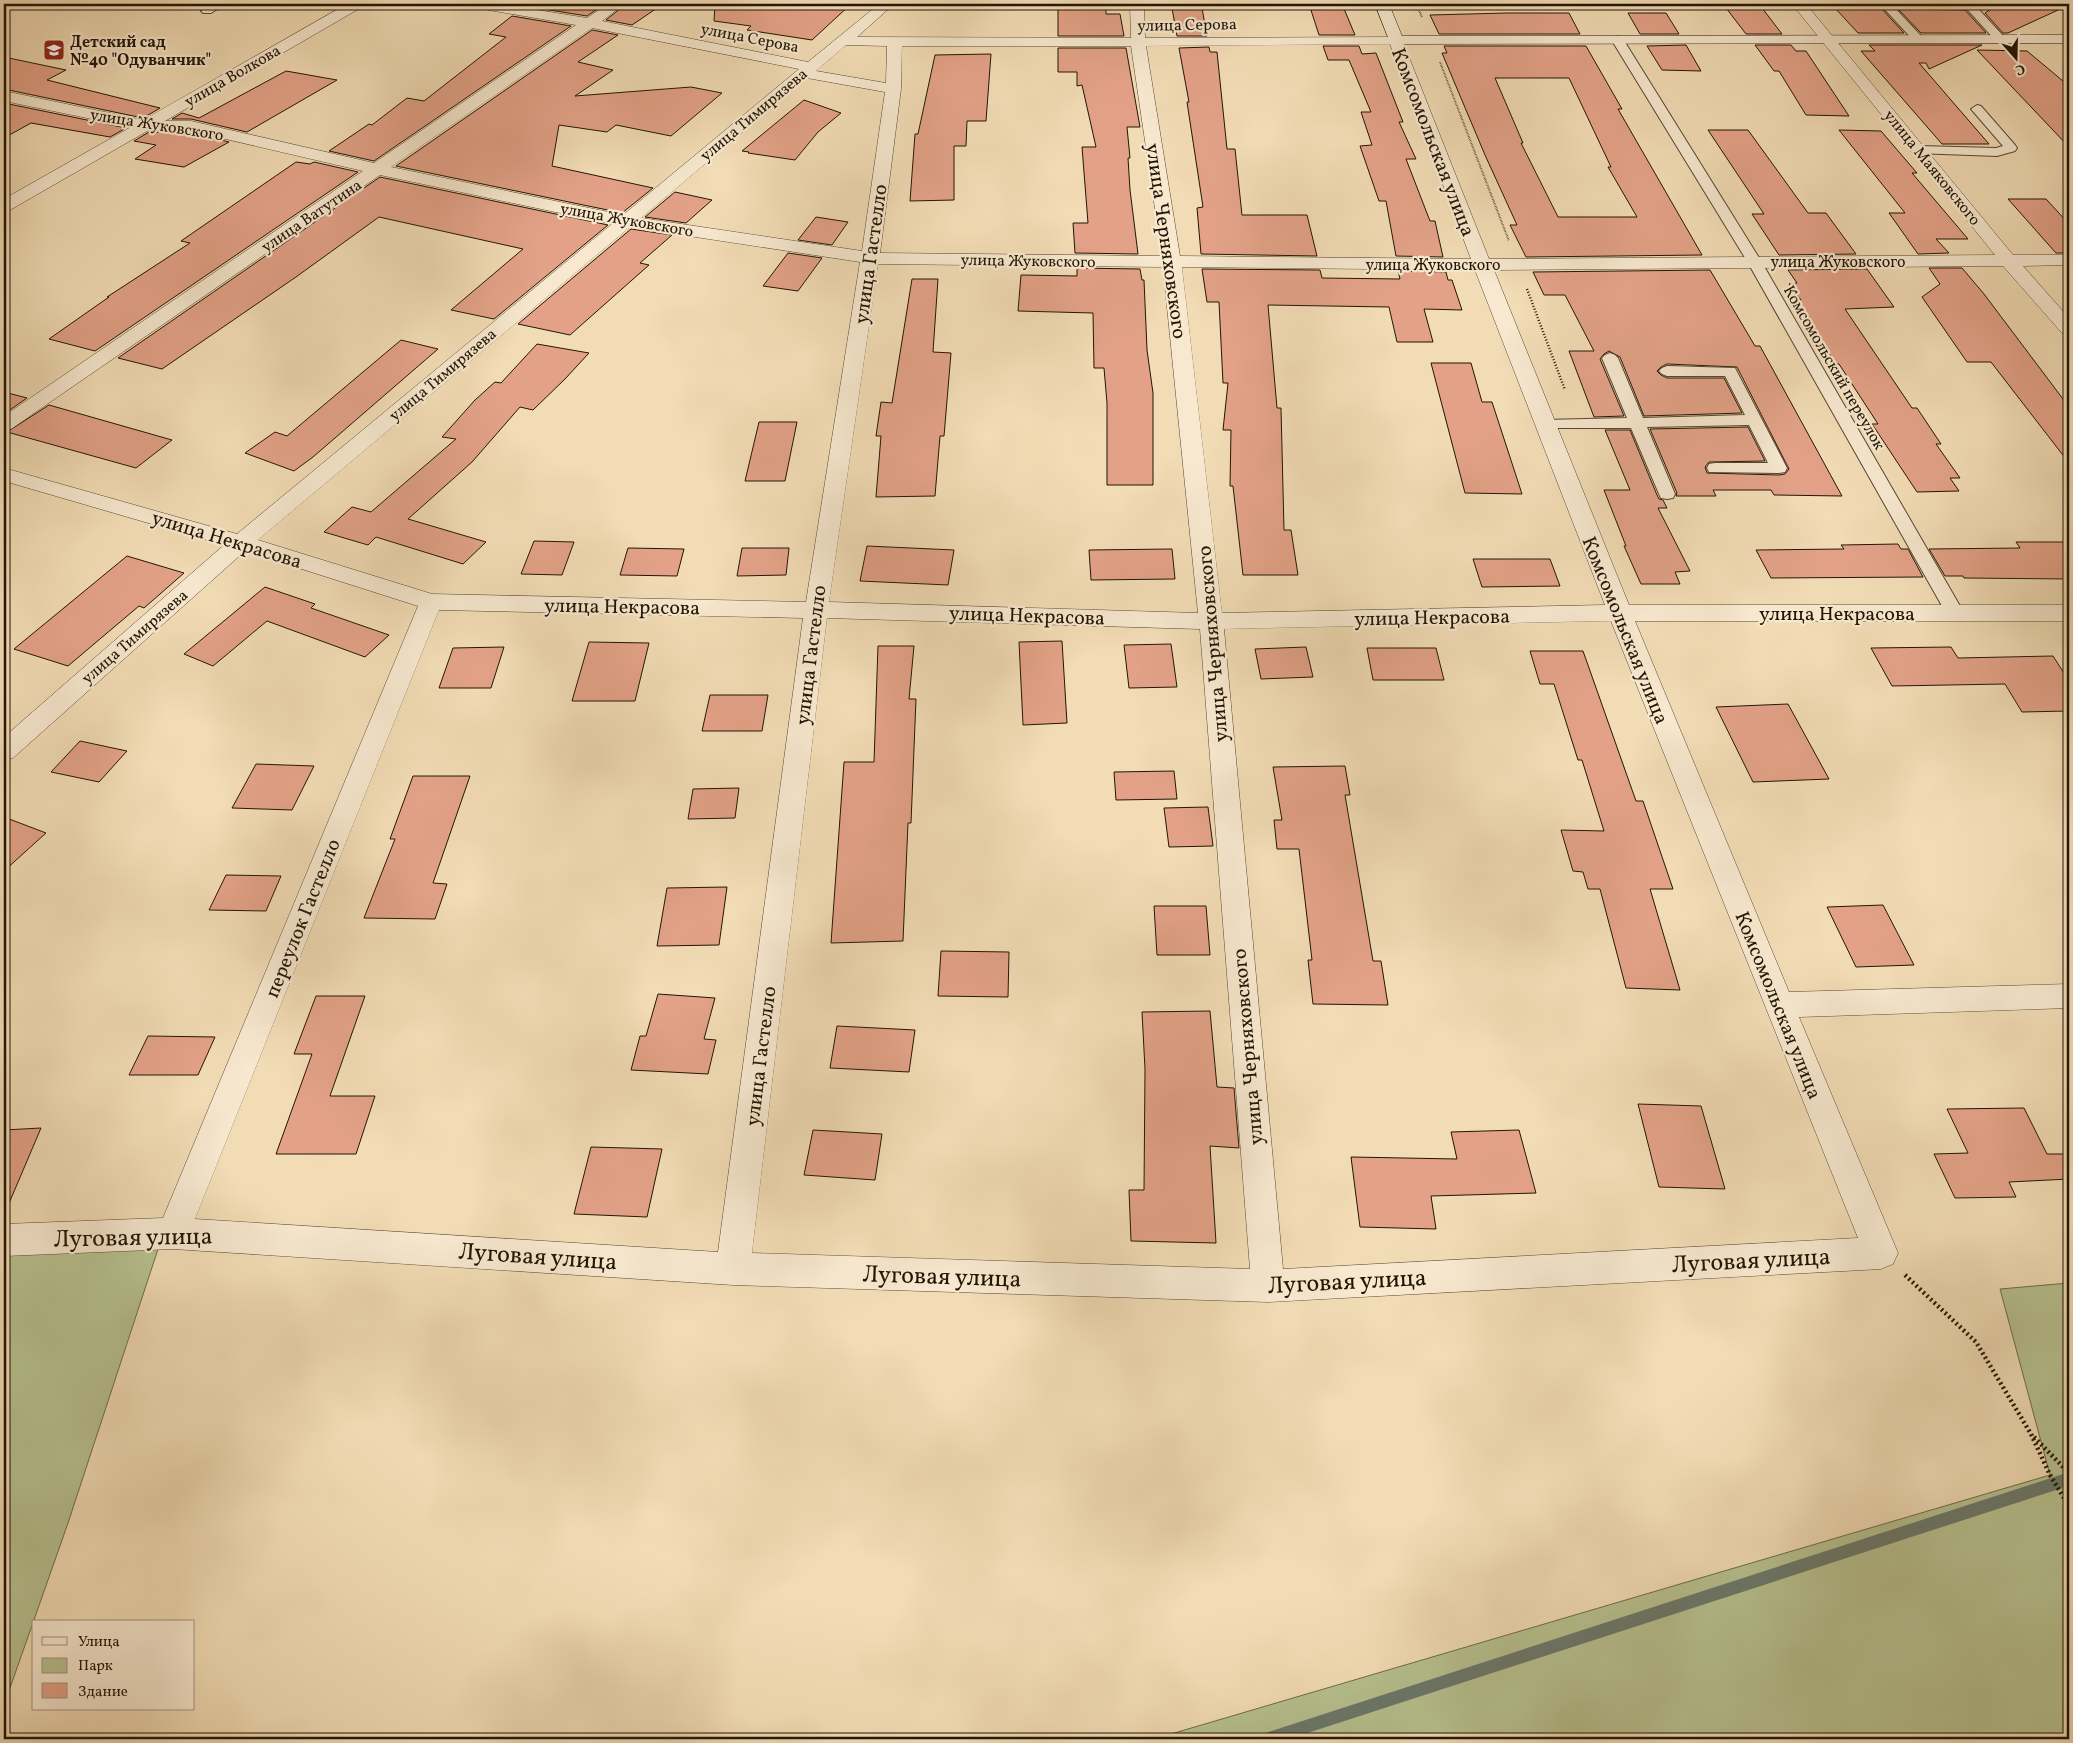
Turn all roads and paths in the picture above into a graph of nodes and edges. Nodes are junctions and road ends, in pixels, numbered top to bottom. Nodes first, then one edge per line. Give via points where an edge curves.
1 (220, 4) edge
2 (357, 4) edge
3 (477, 4) edge
4 (617, 4) edge
5 (887, 4) edge
6 (1137, 4) edge
7 (1382, 4) edge
8 (1799, 4) edge
9 (1886, 4) edge
10 (1967, 4) edge
11 (207, 11) dead end
12 (589, 23) junction
13 (1917, 38) junction
14 (2000, 38) junction
15 (1617, 39) junction
16 (1828, 39) junction
17 (2069, 39) edge
18 (1396, 40) junction
19 (844, 41) junction
20 (895, 42) junction
21 (1138, 42) junction
22 (806, 70) junction
23 (893, 89) junction
24 (4, 96) edge
25 (1977, 109) dead end
26 (145, 125) junction
27 (1919, 150) junction
28 (377, 169) junction
29 (4, 206) edge
30 (625, 221) junction
31 (870, 258) junction
32 (2008, 260) junction
33 (2069, 260) edge
34 (1754, 261) junction
35 (1172, 262) junction
36 (1481, 265) junction
37 (2069, 329) edge
38 (1610, 358) dead end
39 (1667, 371) dead end
40 (1755, 420) junction
41 (1636, 422) junction
42 (4, 425) edge
43 (1544, 425) junction
44 (1715, 468) dead end
45 (4, 474) edge
46 (1666, 494) dead end
47 (241, 542) junction
48 (431, 602) junction
49 (816, 610) junction
50 (1955, 612) junction
51 (2069, 613) edge
52 (1619, 614) junction
53 (1211, 621) junction
54 (4, 751) edge
55 (2069, 996) edge
56 (1779, 1005) junction
57 (172, 1233) junction
58 (4, 1240) edge
59 (1881, 1253) junction
60 (733, 1269) junction
61 (1268, 1286) junction
62 (2031, 1434) junction
63 (2069, 1473) edge
64 (2069, 1506) edge

1 - 11 lane
2 - 26 street, улица Волкова
3 - 12 street, улица Серова
4 - 12 street, улица Ватутина
5 - 19 street, улица Тимирязева
6 - 21 street, улица Черняховского
7 - 18 street, Комсомольская улица
8 - 16 street, улица Маяковского
9 - 10 lane
9 - 13 lane
10 - 14 lane
12 - 22 street, улица Серова
12 - 28 street, улица Ватутина
13 - 14 street, улица Серова
13 - 16 street, улица Серова
14 - 17 street, улица Серова
15 - 16 street, улица Серова
15 - 18 street, улица Серова
15 - 34 lane, Комсомольский переулок
16 - 27 street, улица Маяковского
18 - 21 street, улица Серова
18 - 36 street, Комсомольская улица
19 - 20 street, улица Серова
19 - 22 street, улица Тимирязева
20 - 21 street, улица Серова
20 - 23 street, улица Гастелло
21 - 35 street, улица Черняховского
22 - 23 street, улица Серова
22 - 30 street, улица Тимирязева
23 - 31 street, улица Гастелло
24 - 26 street, улица Жуковского
25 - 27 lane via 2011,148 1997,152
26 - 28 street, улица Жуковского via 191,126
26 - 29 street, улица Волкова
27 - 32 street, улица Маяковского
28 - 30 street, улица Жуковского
28 - 42 street, улица Ватутина
30 - 31 street, улица Жуковского
30 - 47 street, улица Тимирязева
31 - 35 street, улица Жуковского
31 - 49 street, улица Гастелло
32 - 33 street, улица Жуковского
32 - 34 street, улица Жуковского
32 - 37 street, улица Маяковского
34 - 36 street, улица Жуковского
34 - 50 lane, Комсомольский переулок
35 - 36 street, улица Жуковского
35 - 53 street, улица Черняховского
36 - 43 street, Комсомольская улица
38 - 41 lane
39 - 40 lane via 1730,371
40 - 41 lane
40 - 44 lane via 1779,468
41 - 43 lane
41 - 46 lane
43 - 52 street, Комсомольская улица
45 - 47 street, улица Некрасова
47 - 48 street, улица Некрасова
47 - 54 street, улица Тимирязева
48 - 49 street, улица Некрасова
48 - 57 street, переулок Гастелло
49 - 53 street, улица Некрасова
49 - 60 street, улица Гастелло
50 - 51 street, улица Некрасова
50 - 52 street, улица Некрасова
52 - 53 street, улица Некрасова
52 - 56 street, Комсомольская улица
53 - 61 street, улица Черняховского
55 - 56 street
56 - 59 street, Комсомольская улица
57 - 58 street, Луговая улица
57 - 60 street, Луговая улица
59 - 61 street, Луговая улица
59 - 62 path via 1976,1342
60 - 61 street, Луговая улица
62 - 63 path
62 - 64 path

